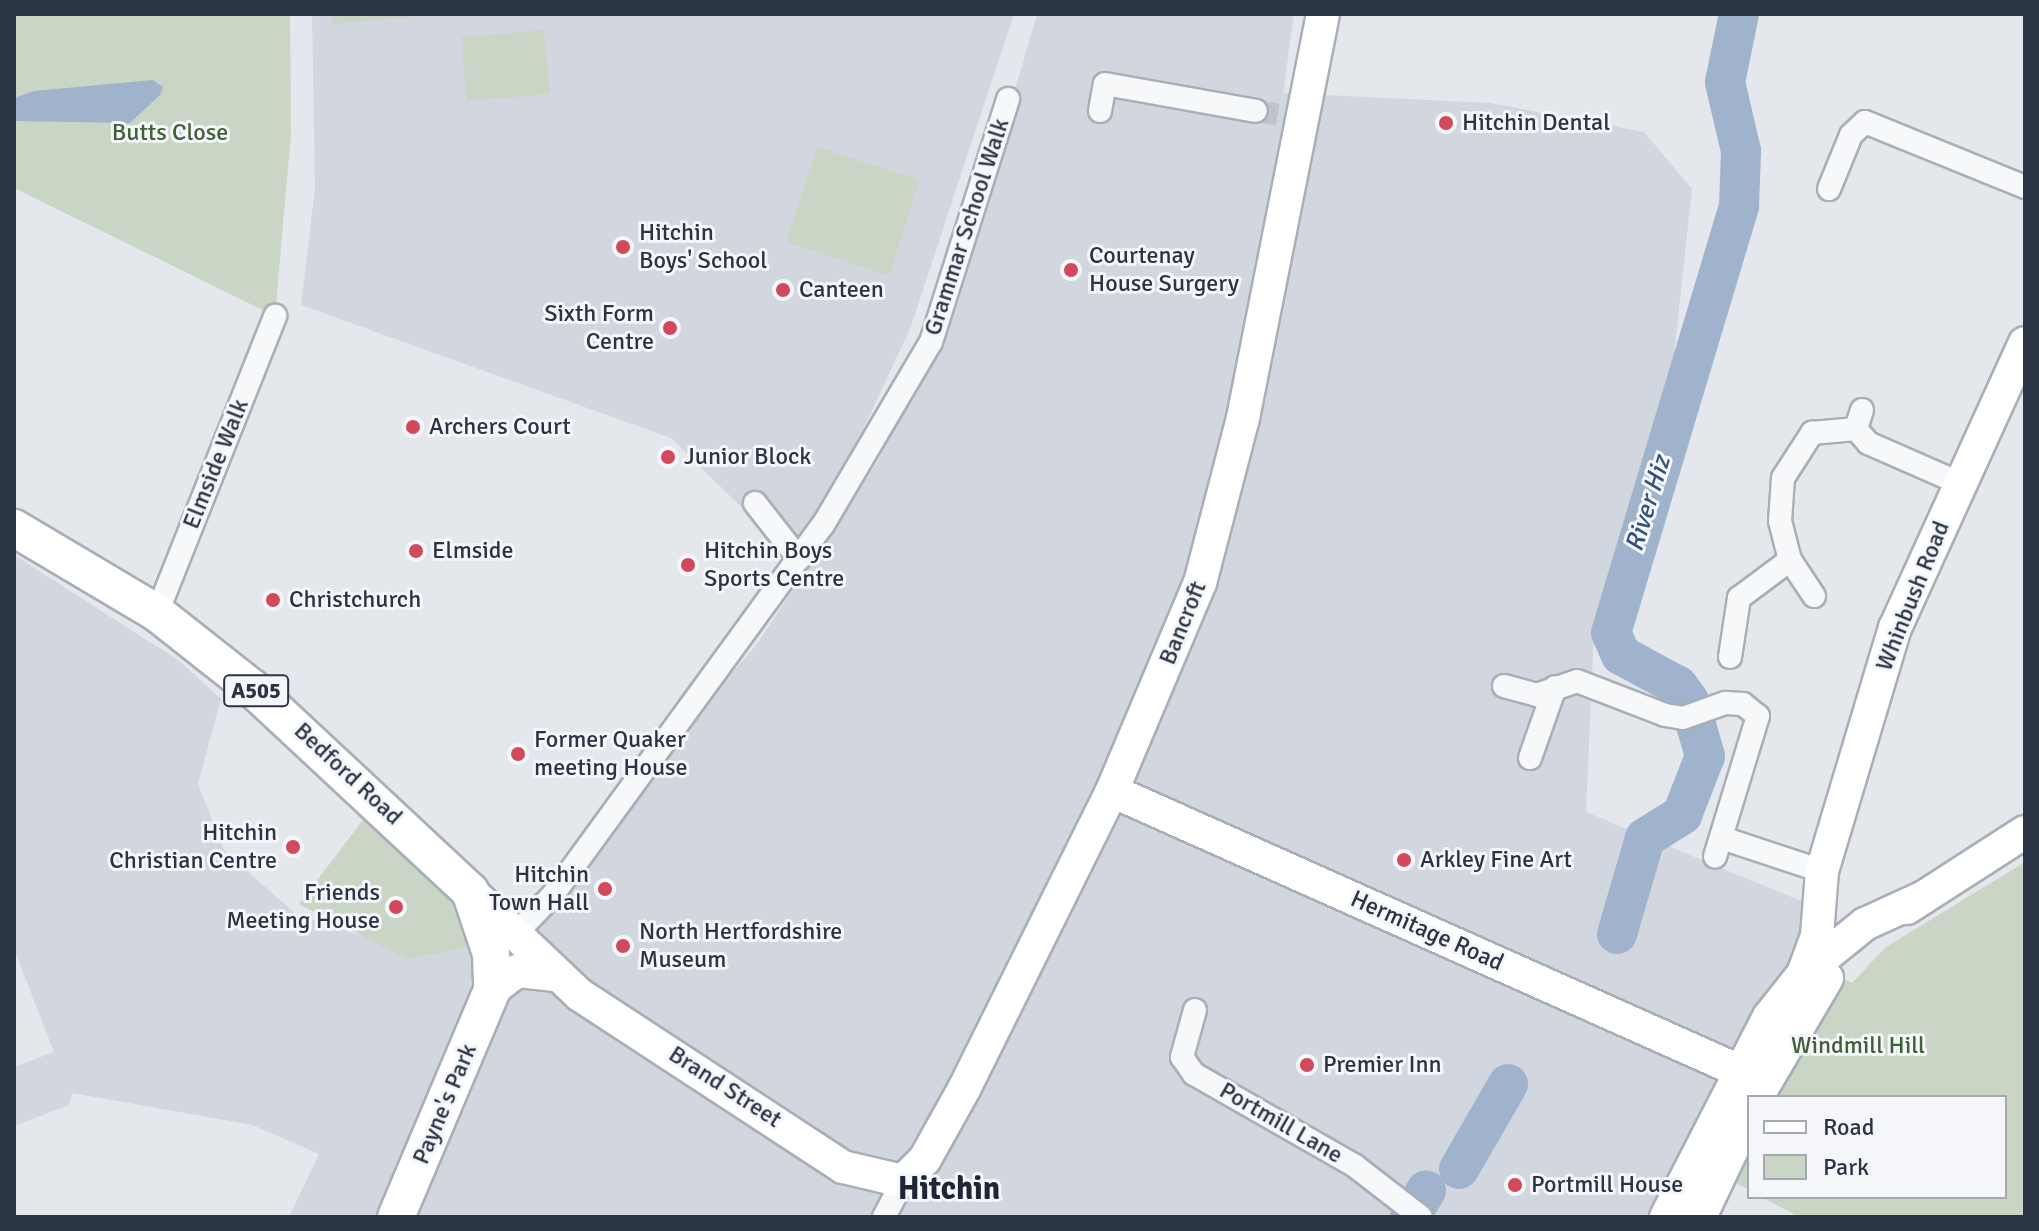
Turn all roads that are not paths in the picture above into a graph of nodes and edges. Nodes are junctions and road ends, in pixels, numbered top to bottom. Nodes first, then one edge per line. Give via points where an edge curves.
1 (1323, 14) edge
2 (1008, 99) dead end
3 (1100, 111) dead end
4 (1256, 111) tunnel mouth
5 (2025, 187) edge
6 (1829, 189) dead end
7 (275, 316) dead end
8 (2025, 343) edge
9 (1959, 483) junction
10 (755, 503) dead end
11 (14, 528) edge
12 (799, 559) junction
13 (1790, 560) junction
14 (1814, 596) dead end
15 (157, 613) junction
16 (1730, 657) dead end
17 (1504, 686) dead end
18 (1555, 687) junction
19 (1530, 758) dead end
20 (1112, 791) junction
21 (2025, 832) edge
22 (1822, 871) junction
23 (470, 891) junction
24 (1922, 898) junction
25 (1821, 906) junction
26 (1865, 924) junction
27 (517, 932) junction
28 (1803, 974) junction
29 (554, 975) junction
30 (504, 981) junction
31 (1195, 1010) dead end
32 (1754, 1083) edge
33 (1747, 1118) edge
34 (903, 1181) junction
35 (396, 1217) edge
36 (884, 1217) edge
37 (1421, 1217) edge
38 (1666, 1217) edge
39 (1700, 1217) edge

1 - 20 street, Bancroft via 1293,117 1220,521
2 - 12 street, Grammar School Walk via 931,342
3 - 4 street via 1105,84
5 - 6 street via 1865,122 1851,135
7 - 15 street, Elmside Walk
8 - 9 street, Whinbush Road
9 - 13 street via 1868,443 1859,420 1830,428 1797,447 1783,478 1780,521
9 - 22 street, Whinbush Road via 1895,628
10 - 12 street
11 - 15 main road, Bedford Road / A505
12 - 27 street, Grammar School Walk via 552,896
13 - 14 street
13 - 16 street via 1739,598
15 - 23 main road, Bedford Road / A505 via 279,710
17 - 18 street via 1537,695
18 - 19 street
18 - 22 street via 1577,681 1692,715 1743,704 1758,716 1719,848
20 - 32 street, Hermitage Road
20 - 34 street, Bancroft via 965,1087 925,1159
21 - 24 street
22 - 25 street, Whinbush Road
23 - 27 street, Brand Street
23 - 30 main road, Bedford Road / A505
24 - 26 street
24 - 32 street via 1871,931 1814,992
25 - 26 street via 1841,924
25 - 28 street, Whinbush Road
26 - 28 street
27 - 29 street, Brand Street
27 - 30 street via 524,950
28 - 32 street
29 - 30 street, Brand Street
29 - 34 street, Brand Street via 843,1167
30 - 35 main road, Payne's Park / A505
31 - 37 street, Portmill Lane via 1182,1057 1194,1074 1292,1127
32 - 38 street
33 - 39 street
34 - 36 street

